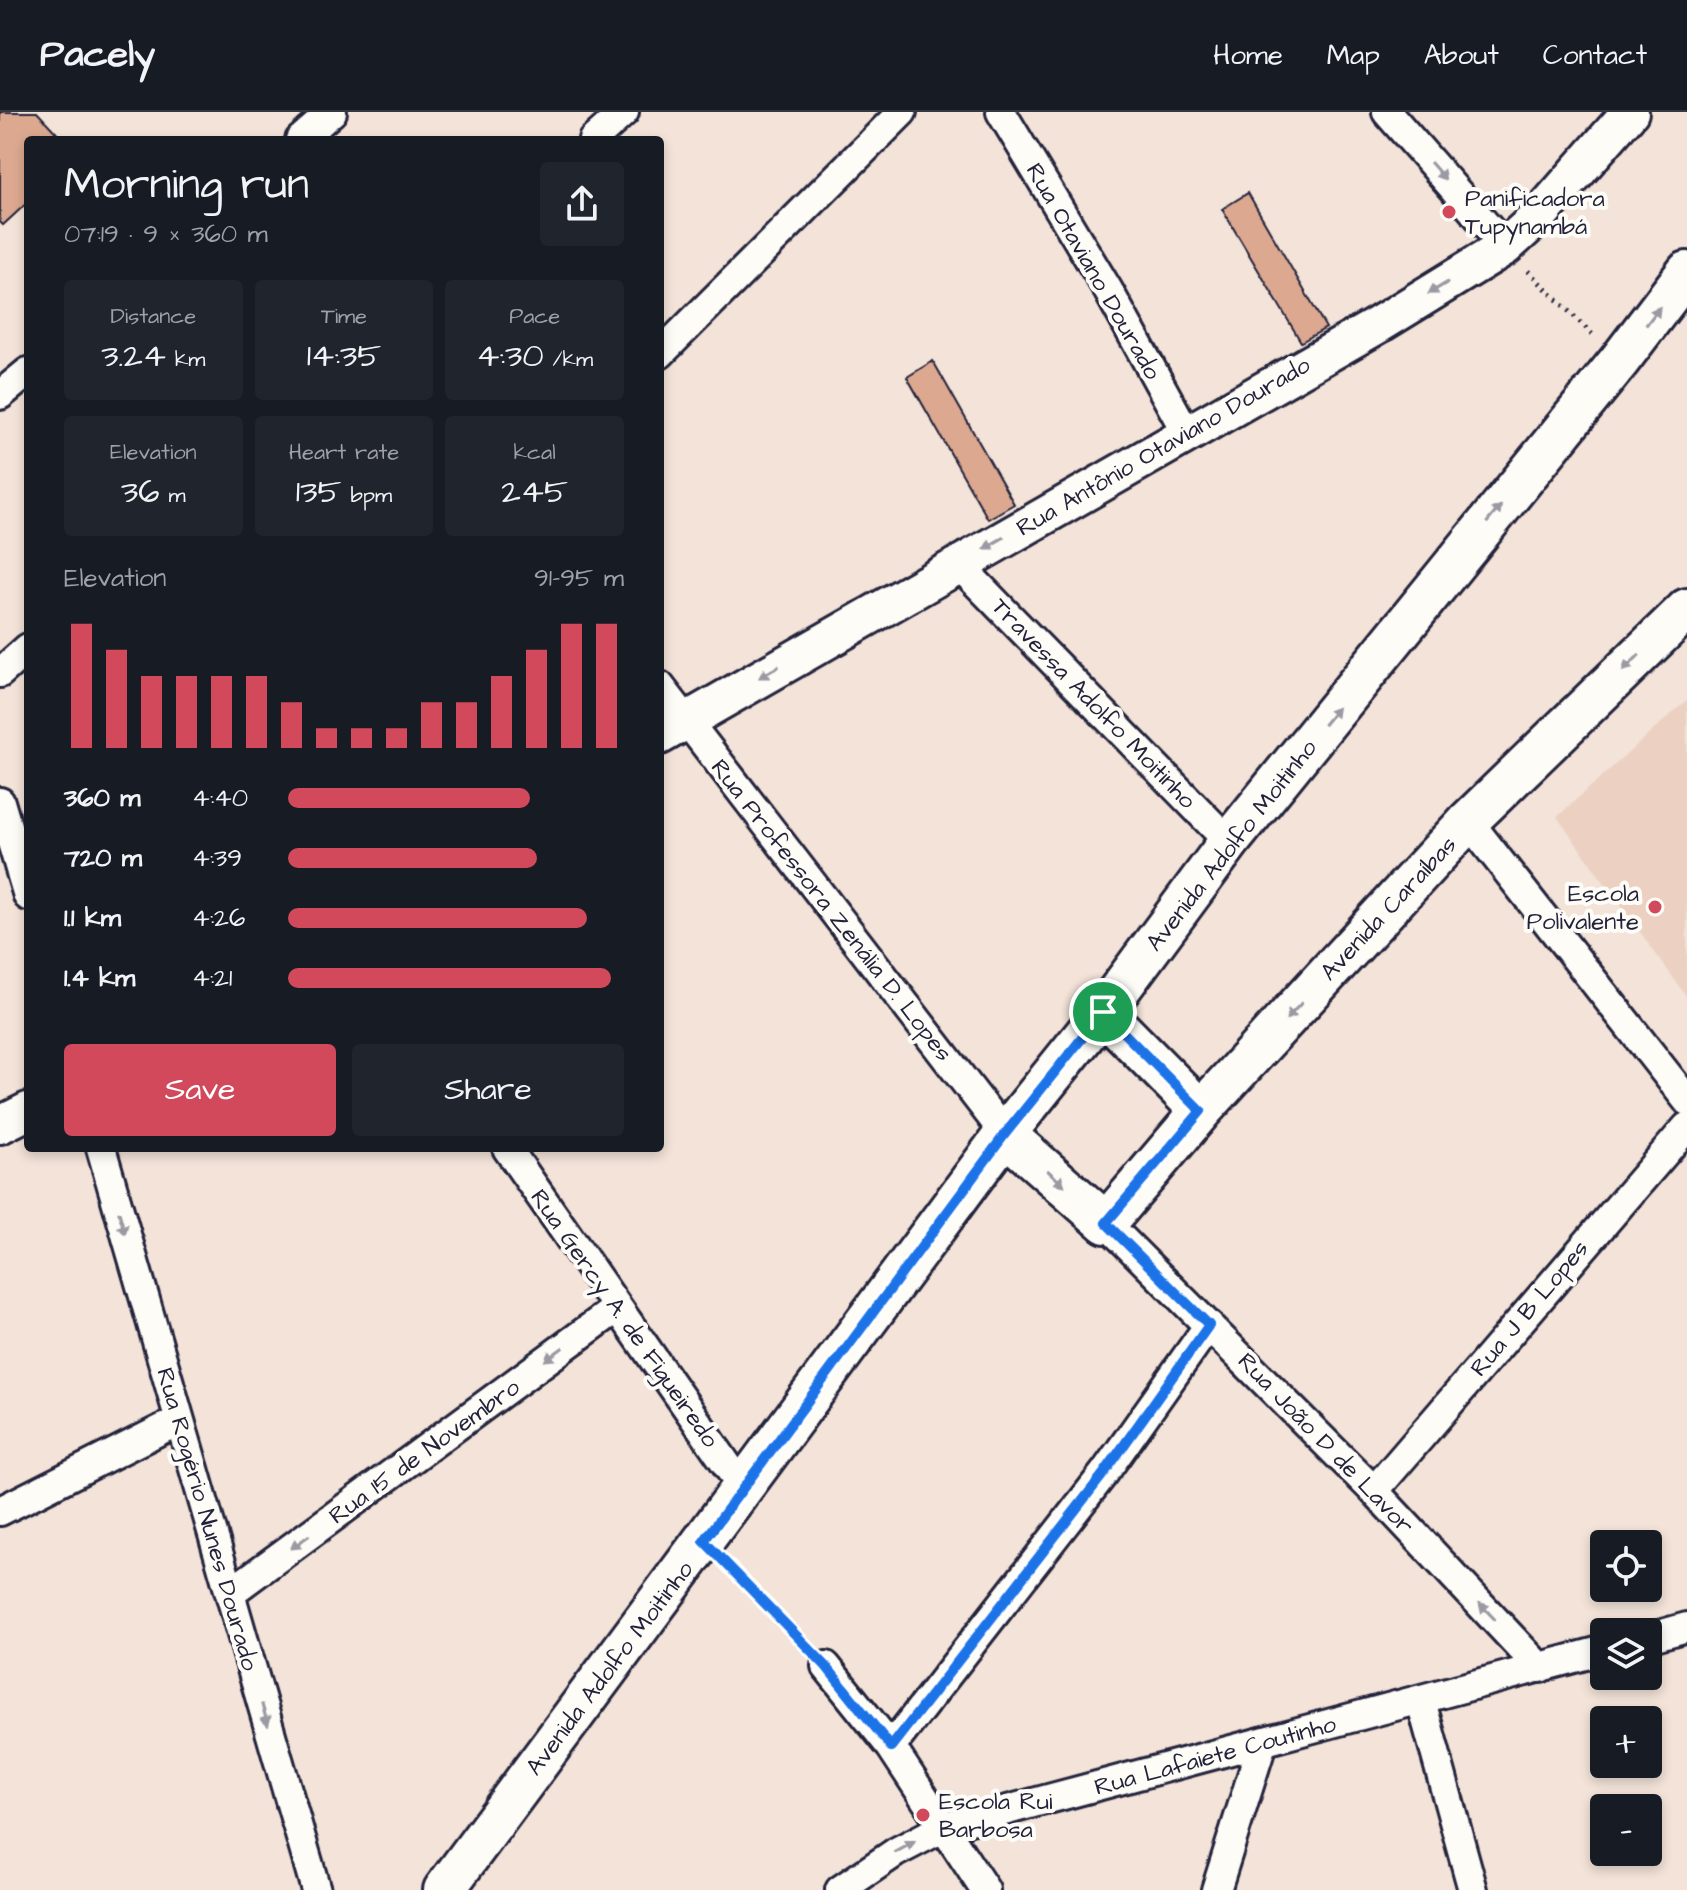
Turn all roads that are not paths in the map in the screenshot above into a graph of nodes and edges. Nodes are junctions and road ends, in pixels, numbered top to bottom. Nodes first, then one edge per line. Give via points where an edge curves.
1 (624, 112) edge
2 (902, 112) edge
3 (1001, 112) edge
4 (1387, 112) edge
5 (1630, 112) edge
6 (597, 136) edge
7 (1505, 247) junction
8 (1687, 272) edge
9 (664, 350) edge
10 (24, 375) edge
11 (0, 395) edge
12 (1186, 432) junction
13 (958, 564) junction
14 (1687, 609) edge
15 (24, 652) edge
16 (0, 673) edge
17 (664, 699) edge
18 (673, 728) edge
19 (0, 802) edge
20 (1468, 821) junction
21 (1229, 842) junction
22 (22, 848) edge
23 (1103, 1012) junction
24 (1687, 1100) edge
25 (1201, 1111) junction
26 (24, 1113) edge
27 (0, 1125) edge
28 (1687, 1127) edge
29 (1005, 1134) junction
30 (102, 1152) edge
31 (510, 1152) edge
32 (1106, 1223) junction
33 (617, 1308) junction
34 (1209, 1325) junction
35 (178, 1421) junction
36 (743, 1488) junction
37 (1374, 1491) junction
38 (0, 1511) edge
39 (230, 1593) junction
40 (1687, 1627) edge
41 (1662, 1634) edge
42 (1590, 1654) edge
43 (826, 1666) road end
44 (1540, 1668) junction
45 (1421, 1701) junction
46 (1262, 1744) junction
47 (891, 1747) junction
48 (944, 1827) junction
49 (316, 1890) edge
50 (444, 1890) edge
51 (840, 1890) edge
52 (985, 1890) edge
53 (1216, 1890) edge
54 (1473, 1890) edge

1 - 6 street
2 - 9 street
3 - 12 street, Rua Otaviano Dourado
4 -> 7 street
5 - 7 street, Rua Antônio Otaviano Dourado
7 -> 12 street, Rua Antônio Otaviano Dourado
21 -> 8 main road, Avenida Adolfo Moitinho
10 - 11 street
12 -> 13 street, Rua Antônio Otaviano Dourado
13 -> 18 street, Rua Antônio Otaviano Dourado
13 - 21 street, Travessa Adolfo Moitinho
14 -> 20 main road, Avenida Caraíbas
15 - 16 street
17 - 18 street, Rua Professora Zenália D. Lopes
18 - 29 street, Rua Professora Zenália D. Lopes
19 - 22 street
20 - 24 street
20 -> 25 main road, Avenida Caraíbas
21 - 23 main road, Avenida Adolfo Moitinho
23 - 25 main road
23 - 29 main road, Avenida Adolfo Moitinho
25 - 32 main road, Avenida Caraíbas
26 - 27 street
28 - 37 street, Rua J B Lopes
29 -> 32 main road
29 - 36 main road, Avenida Adolfo Moitinho
30 -> 35 street, Rua Rogério Nunes Dourado
31 - 33 street, Rua Gercy A. de Figueiredo
32 - 34 street, Rua João D de Lavor
33 - 36 street, Rua Gercy A. de Figueiredo
33 -> 39 street, Rua 15 de Novembro
34 - 37 street, Rua João D de Lavor
34 - 47 street via 1105,1472
35 - 38 street
35 - 39 street, Rua Rogério Nunes Dourado
36 - 50 main road, Avenida Adolfo Moitinho
44 -> 37 street, Rua João D de Lavor
39 -> 49 street, Rua Rogério Nunes Dourado
40 - 41 street
42 - 44 street, Rua Lafaiete Coutinho
43 - 47 street
44 - 45 street, Rua Lafaiete Coutinho
45 - 46 street, Rua Lafaiete Coutinho
45 - 54 street
46 - 48 street, Rua Lafaiete Coutinho
46 - 53 street
47 - 48 street
51 -> 48 street, Rua Lafaiete Coutinho
48 - 52 street

